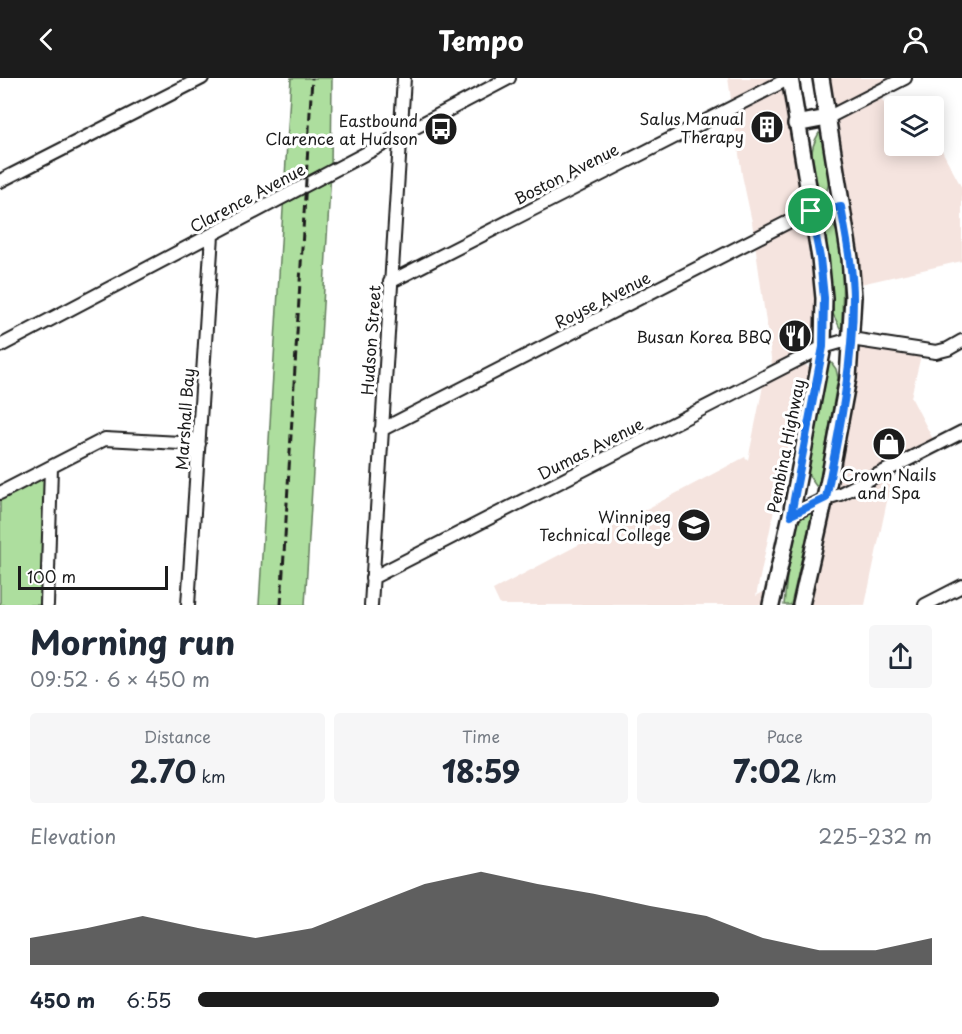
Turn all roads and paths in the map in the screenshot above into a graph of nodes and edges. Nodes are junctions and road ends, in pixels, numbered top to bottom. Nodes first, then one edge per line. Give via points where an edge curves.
1 (202, 78) edge
2 (404, 78) edge
3 (509, 78) edge
4 (790, 78) edge
5 (821, 78) edge
6 (905, 78) edge
7 (827, 118) junction
8 (796, 124) junction
9 (401, 134) junction
10 (0, 182) edge
11 (841, 207) junction
12 (811, 211) junction
13 (212, 235) junction
14 (390, 282) junction
15 (851, 339) junction
16 (962, 341) edge
17 (1, 343) edge
18 (823, 347) junction
19 (381, 430) junction
20 (962, 432) edge
21 (199, 444) junction
22 (51, 467) junction
23 (0, 494) edge
24 (826, 498) junction
25 (791, 515) junction
26 (372, 578) junction
27 (962, 586) edge
28 (47, 605) edge
29 (188, 605) edge
30 (371, 605) edge
31 (771, 605) edge
32 (801, 605) edge
33 (925, 605) edge

1 - 10 street
2 - 9 street, Hudson Street
3 - 9 street, Clarence Avenue
4 - 8 main road, Pembina Highway
4 - 14 street, Boston Avenue
5 - 7 main road
6 - 7 street
7 - 8 main road
7 - 11 main road
8 - 12 main road, Pembina Highway
9 - 13 street, Clarence Avenue
9 - 14 street, Hudson Street
11 - 12 street, Royse Avenue
11 - 15 main road via 850,258
12 - 18 main road, Pembina Highway via 824,298
12 - 19 street, Royse Avenue
13 - 17 street, Clarence Avenue
13 - 21 street, Marshall Bay
14 - 19 street, Hudson Street
15 - 16 street via 936,352
15 - 18 street, Dumas Avenue
15 - 24 main road via 848,378
18 - 25 main road, Pembina Highway
18 - 26 street, Dumas Avenue
19 - 26 street, Hudson Street
20 - 24 street via 840,495
21 - 22 street via 105,439
21 - 29 street, Marshall Bay
22 - 23 street
22 - 28 street
24 - 25 street
24 - 32 main road
25 - 31 main road, Pembina Highway
26 - 30 street, Hudson Street
27 - 33 street

